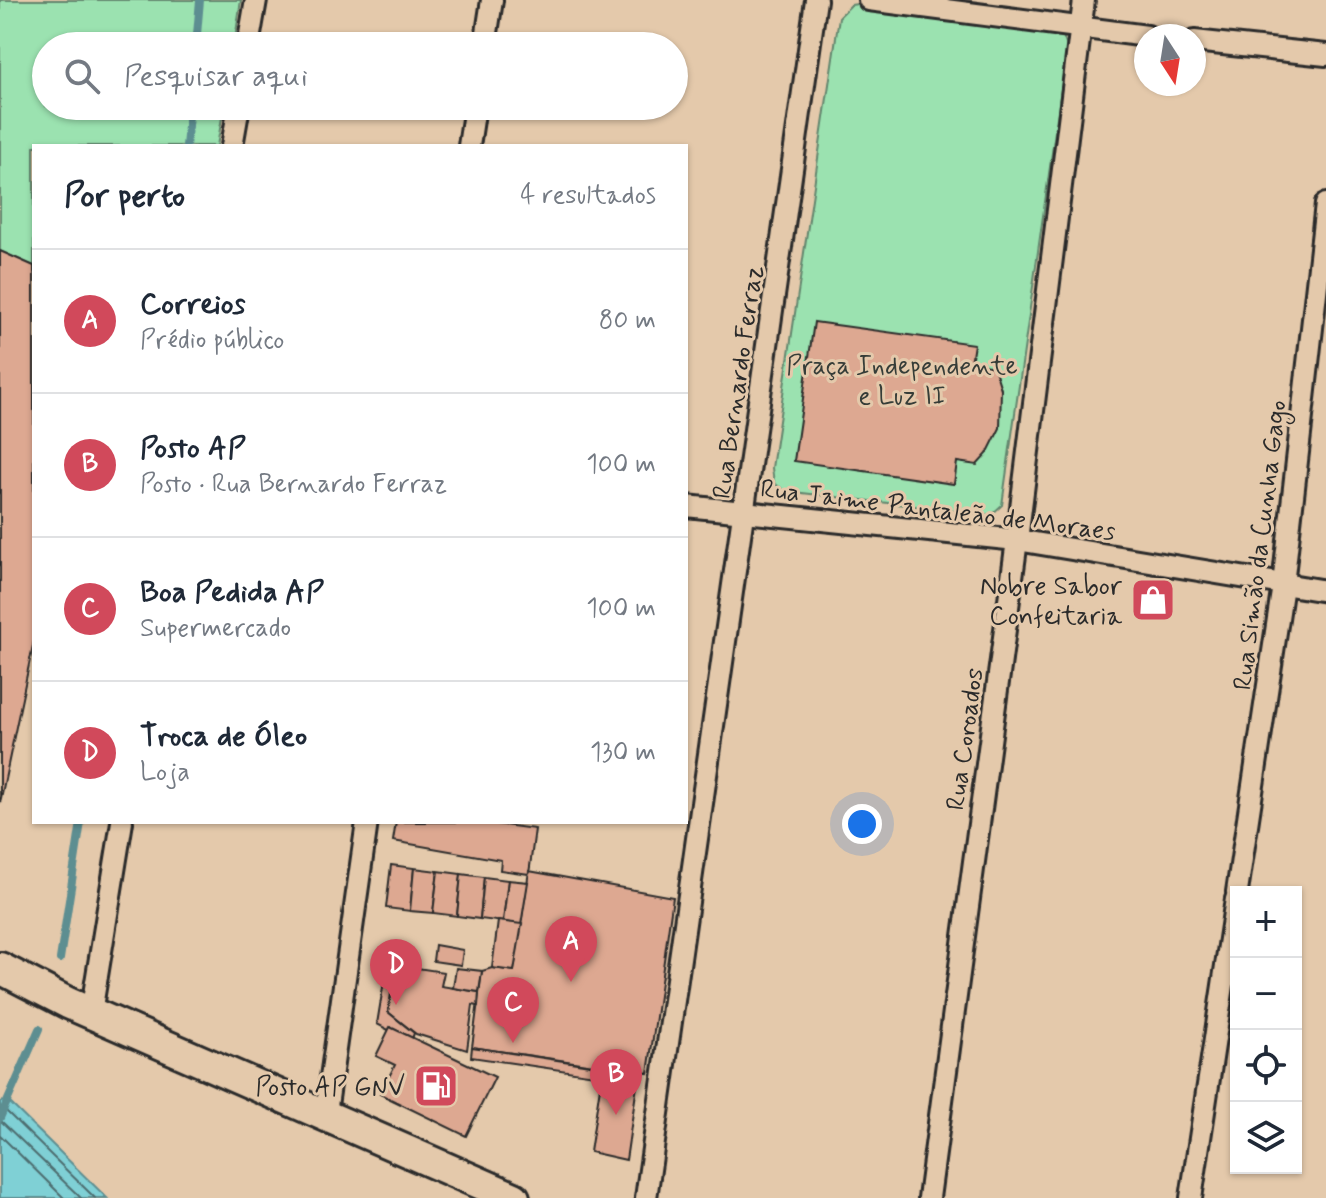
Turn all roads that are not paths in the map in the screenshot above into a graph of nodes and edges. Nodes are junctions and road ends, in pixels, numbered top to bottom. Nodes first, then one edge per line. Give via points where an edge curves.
1 (256, 0) edge
2 (492, 0) edge
3 (816, 0) edge
4 (869, 0) edge
5 (1084, 0) edge
6 (1079, 29) junction
7 (250, 32) edge
8 (487, 32) edge
9 (1134, 35) edge
10 (1206, 42) edge
11 (1326, 55) edge
12 (237, 120) edge
13 (473, 120) edge
14 (232, 144) edge
15 (469, 144) edge
16 (1326, 204) edge
17 (688, 506) edge
18 (746, 513) junction
19 (1017, 540) junction
20 (1283, 585) junction
21 (1326, 591) edge
22 (122, 824) edge
23 (367, 824) edge
24 (1238, 886) edge
25 (1230, 939) edge
26 (2, 969) edge
27 (79, 1008) junction
28 (326, 1113) junction
29 (514, 1198) edge
30 (646, 1198) edge
31 (929, 1198) edge
32 (1191, 1198) edge

1 - 7 street
2 - 8 street
3 - 18 street, Rua Bernardo Ferraz
4 - 6 street
5 - 6 street, Rua Coroados
6 - 9 street
6 - 19 street, Rua Coroados
10 - 11 street
12 - 14 street
13 - 15 street
16 - 20 street, Rua Simão da Cunha Gago
17 - 18 street, Rua Jaime Pantaleão de Moraes
18 - 19 street, Rua Jaime Pantaleão de Moraes
18 - 30 street, Rua Bernardo Ferraz
19 - 20 street, Rua Jaime Pantaleão de Moraes
19 - 31 street, Rua Coroados
20 - 21 street, Rua Jaime Pantaleão de Moraes
20 - 24 street, Rua Simão da Cunha Gago
22 - 27 street
23 - 28 street
25 - 32 street
26 - 27 street
27 - 28 street
28 - 29 street

